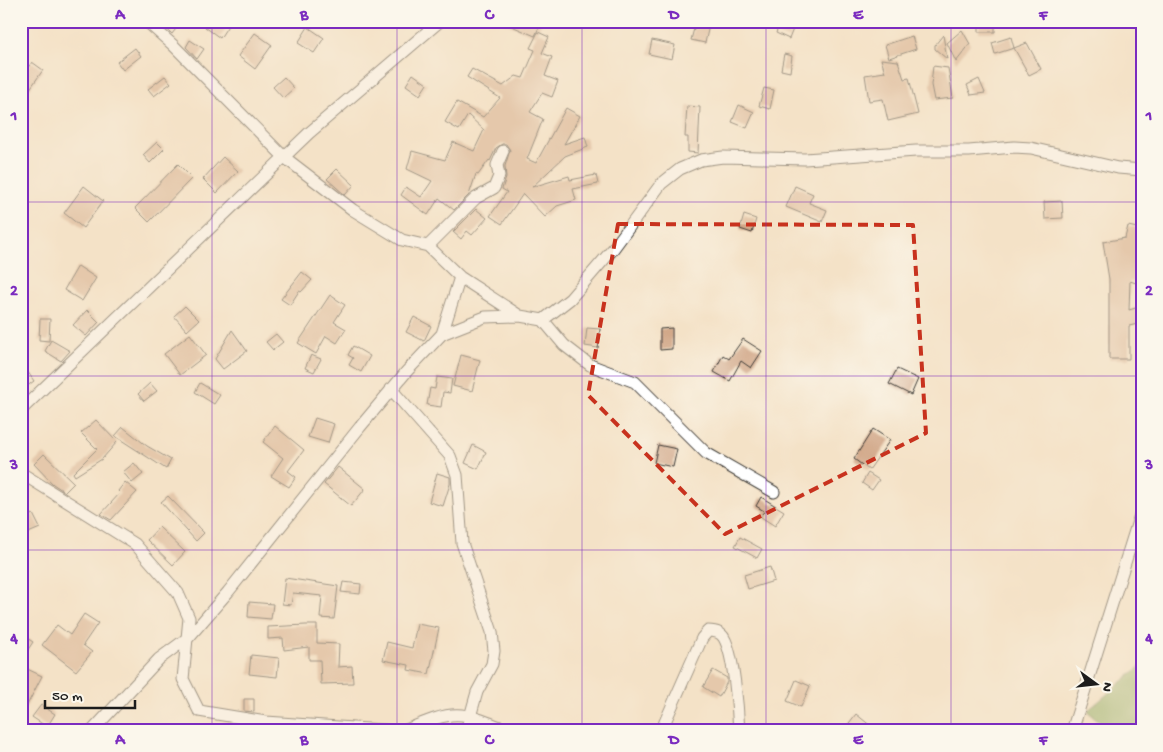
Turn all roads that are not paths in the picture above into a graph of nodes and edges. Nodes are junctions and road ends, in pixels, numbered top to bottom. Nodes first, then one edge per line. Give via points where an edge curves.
1 (146, 21) edge
2 (440, 21) edge
3 (503, 151) dead end
4 (284, 157) junction
5 (1142, 170) edge
6 (428, 246) junction
7 (460, 277) junction
8 (520, 316) junction
9 (543, 320) junction
10 (442, 334) junction
11 (391, 389) junction
12 (21, 410) edge
13 (21, 473) edge
14 (774, 492) dead end
15 (1140, 515) dead end
16 (189, 636) junction
17 (472, 715) junction
18 (92, 731) edge
19 (397, 731) edge
20 (404, 731) edge
21 (466, 731) edge
22 (510, 731) edge
23 (660, 731) edge
24 (739, 731) edge
25 (1072, 731) edge

1 - 4 street
2 - 4 street via 342,103
3 - 6 street via 497,165 499,176 494,188 476,198
4 - 6 street via 353,210 402,240
4 - 12 street
5 - 9 street via 1014,147 805,159 732,157 701,160 680,169 661,184 613,249 570,299
6 - 7 street
7 - 8 street
7 - 10 street
8 - 9 street
8 - 10 street via 485,318
9 - 14 street via 564,345 590,365 635,382 706,453
10 - 11 street
11 - 16 street
11 - 17 street via 450,456 457,475 462,543 485,607 494,651 492,664 477,692
13 - 16 street via 135,544 185,605 190,618
15 - 25 street
16 - 18 street via 159,659
16 - 19 street via 183,679 198,711 266,722
17 - 20 street via 443,715
17 - 21 street
17 - 22 street
23 - 24 street via 708,631 716,631 724,637 729,651

